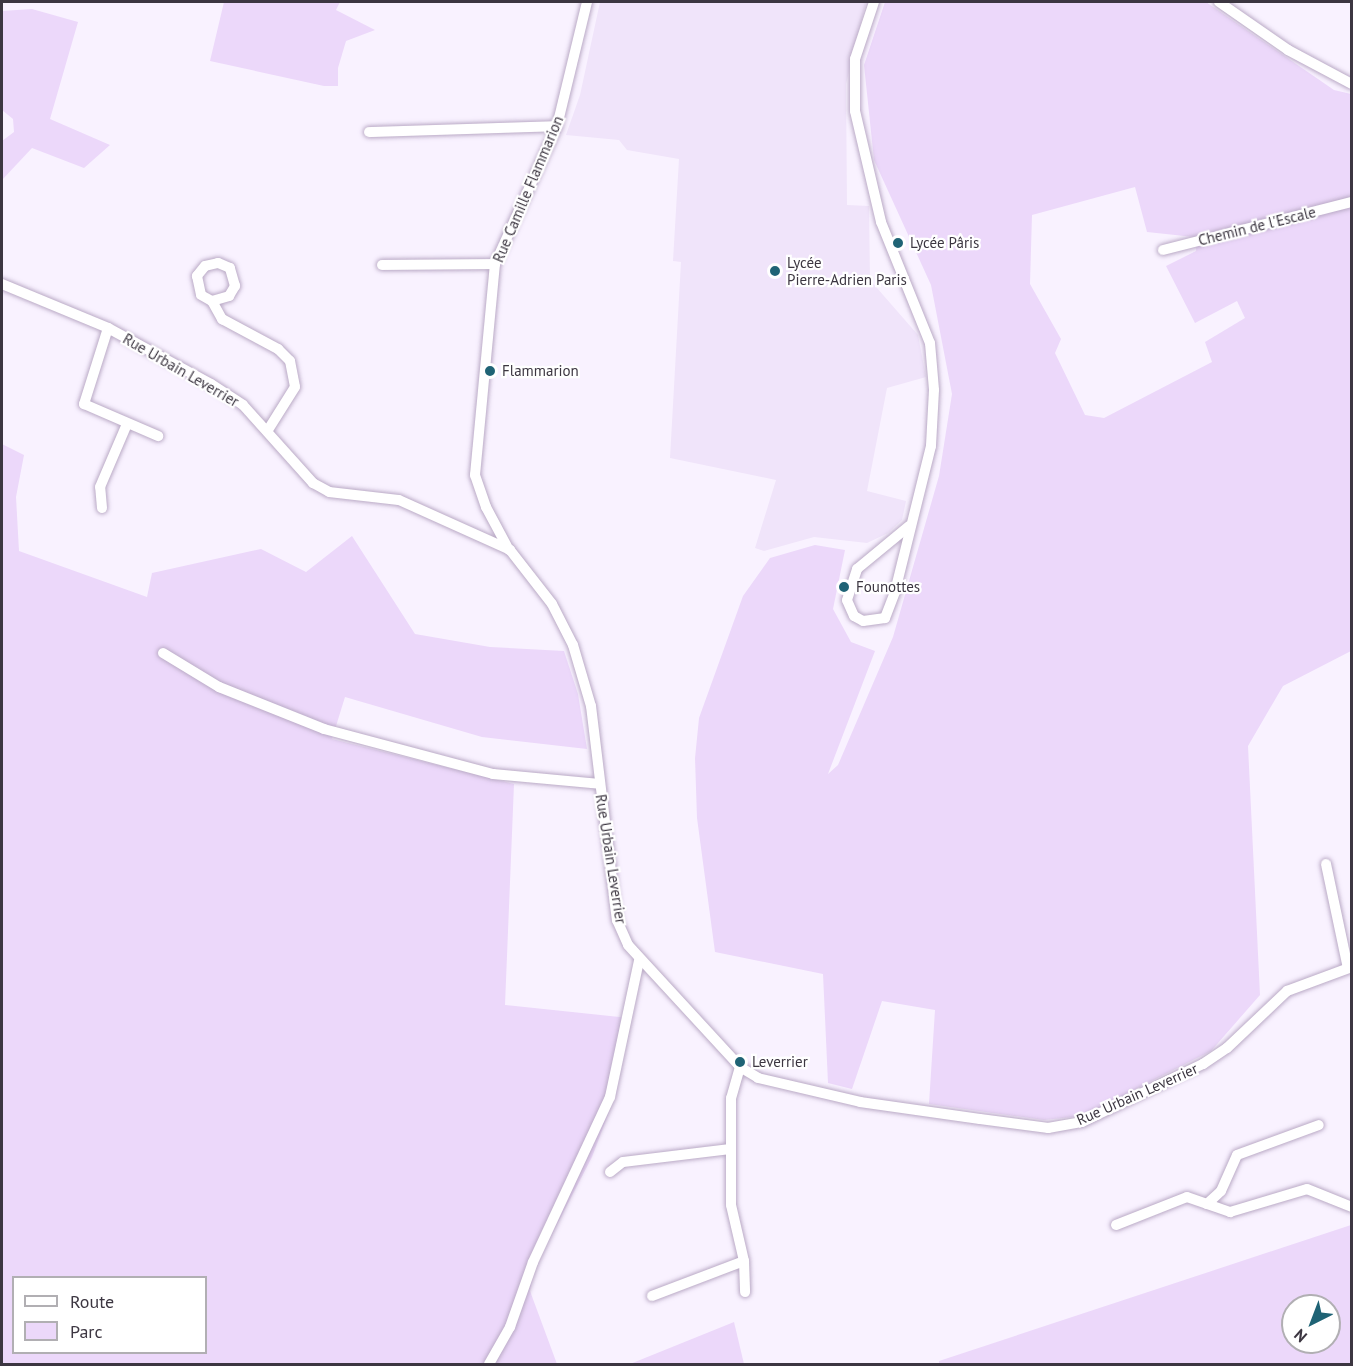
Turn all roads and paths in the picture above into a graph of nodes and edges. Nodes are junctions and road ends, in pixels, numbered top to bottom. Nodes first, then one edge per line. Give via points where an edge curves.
1 (588, 2) edge
2 (874, 2) edge
3 (1219, 2) edge
4 (1352, 84) edge
5 (557, 126) junction
6 (369, 132) dead end
7 (1352, 202) edge
8 (1163, 250) dead end
9 (495, 264) junction
10 (382, 265) dead end
11 (2, 284) edge
12 (212, 302) dead end
13 (108, 328) junction
14 (127, 424) junction
15 (268, 430) junction
16 (158, 436) dead end
17 (102, 507) dead end
18 (909, 526) junction
19 (510, 550) junction
20 (163, 653) dead end
21 (600, 784) junction
22 (1326, 864) dead end
23 (639, 960) junction
24 (1350, 968) edge
25 (740, 1067) junction
26 (1318, 1125) dead end
27 (730, 1149) junction
28 (610, 1172) dead end
29 (1207, 1204) junction
30 (1352, 1207) edge
31 (1116, 1225) dead end
32 (744, 1261) junction
33 (745, 1292) dead end
34 (652, 1296) dead end
35 (489, 1365) edge

1 - 5 street, Rue Camille Flammarion
2 - 18 street via 855,59 855,111 881,222 930,343 934,390 930,446
3 - 4 street via 1288,50
5 - 6 street
5 - 9 street, Rue Camille Flammarion
7 - 8 street, Chemin de l'Escale
9 - 10 street
9 - 19 street, Rue Camille Flammarion via 475,475 486,507
11 - 13 street, Rue Urbain Leverrier
12 - 15 street via 222,319 278,349 290,361 295,387
13 - 14 street via 84,404
13 - 15 street, Rue Urbain Leverrier via 212,384
14 - 16 street
14 - 17 street via 100,487
15 - 19 street, Rue Urbain Leverrier via 314,483 329,492 399,500
18 - 18 street via 857,569 847,600 854,616 863,621 876,622 888,614
19 - 21 street, Rue Urbain Leverrier via 552,604 573,645 591,706
20 - 21 street via 219,687 324,729 493,774
21 - 23 street, Rue Urbain Leverrier via 617,920
22 - 24 street
23 - 25 street, Rue Urbain Leverrier
23 - 35 street via 610,1097 533,1262 510,1327
24 - 25 street, Rue Urbain Leverrier via 1287,991 1227,1048 1203,1064 1082,1122 1048,1128 776,1086
25 - 27 street via 731,1098
26 - 29 street via 1237,1155 1221,1191
27 - 28 street via 623,1162
27 - 32 street via 731,1205
29 - 30 street via 1230,1212 1307,1189
29 - 31 street via 1187,1197
32 - 33 street
32 - 34 street

